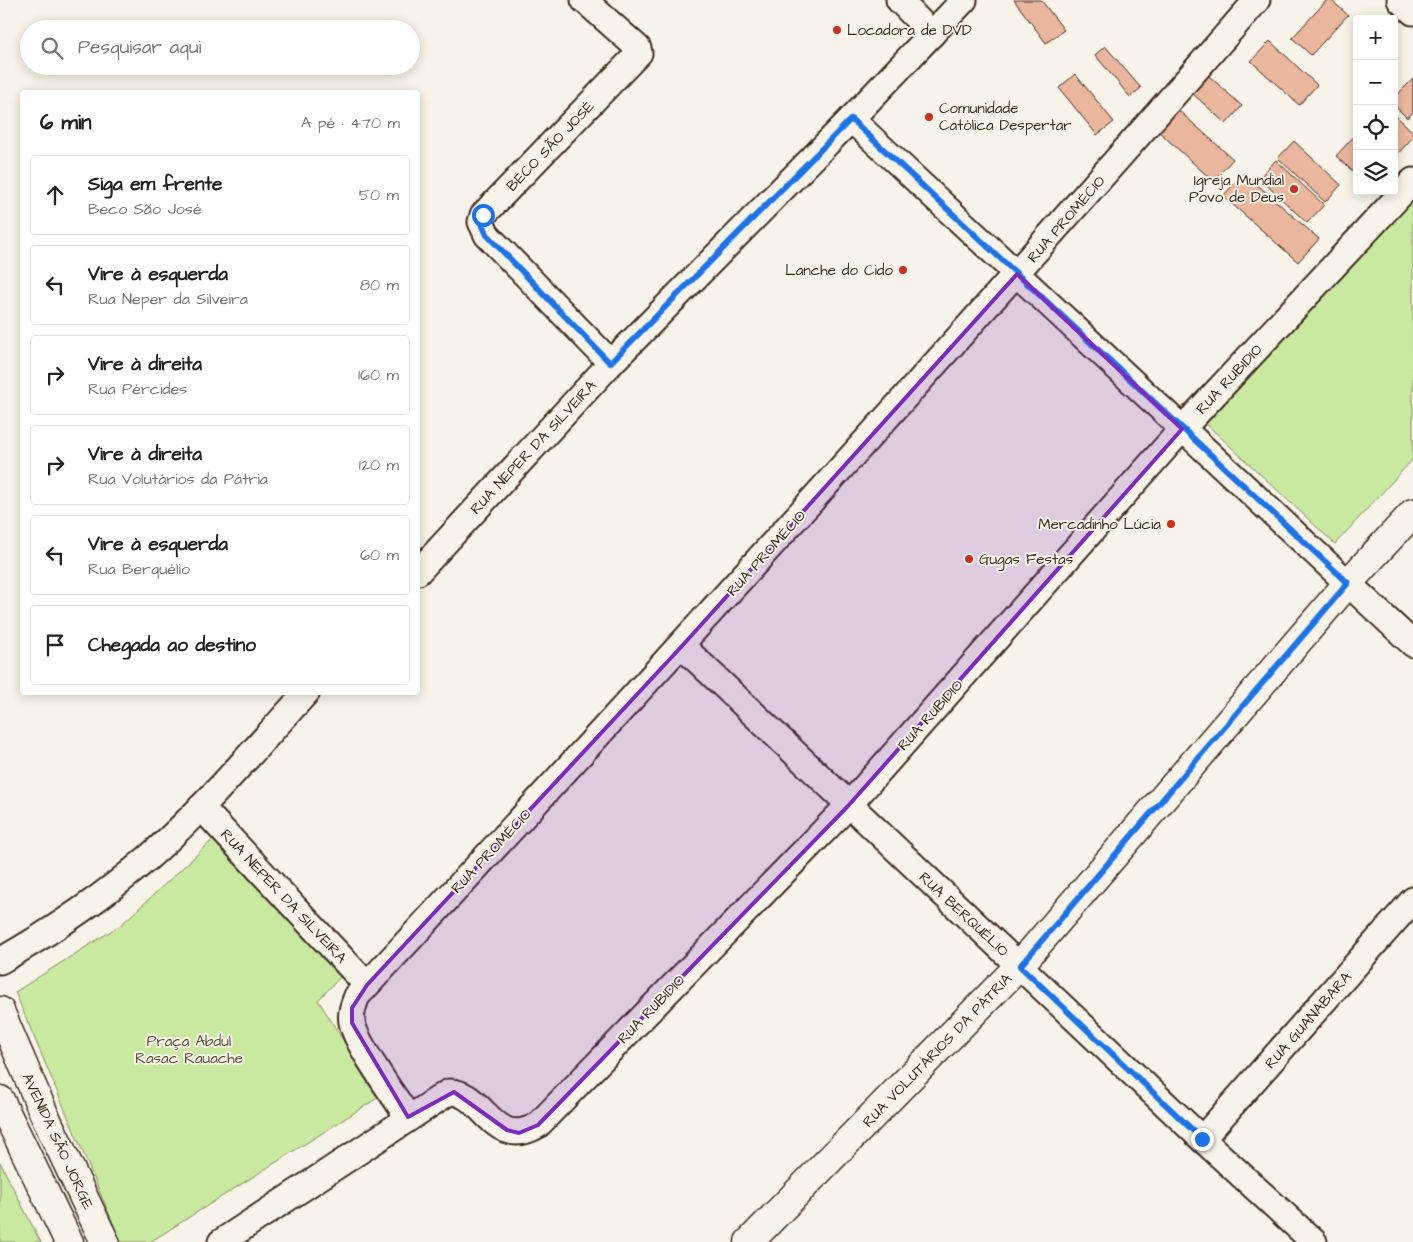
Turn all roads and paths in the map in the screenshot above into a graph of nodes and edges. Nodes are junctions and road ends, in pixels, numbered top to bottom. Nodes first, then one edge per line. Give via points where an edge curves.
1 (584, 0) edge
2 (900, 0) edge
3 (964, 0) edge
4 (1258, 0) edge
5 (1400, 0) edge
6 (1413, 12) edge
7 (932, 34) junction
8 (851, 119) junction
9 (1413, 180) edge
10 (1018, 274) junction
11 (610, 363) junction
12 (1182, 429) junction
13 (1413, 513) edge
14 (420, 570) edge
15 (1348, 583) junction
16 (1413, 644) edge
17 (682, 646) junction
18 (304, 695) edge
19 (848, 806) junction
20 (201, 807) junction
21 (1413, 900) edge
22 (0, 961) edge
23 (1020, 966) junction
24 (367, 985) junction
25 (0, 1011) edge
26 (0, 1100) edge
27 (408, 1118) junction
28 (1202, 1139) junction
29 (69, 1242) edge
30 (105, 1242) edge
31 (221, 1242) edge
32 (749, 1242) edge
33 (1314, 1242) edge

1 - 11 street, BECO SÃO JOSÉ via 639,52 483,215 481,222 487,235
2 - 7 street
3 - 7 street, RUA NEPER DA SILVEIRA
4 - 10 street, RUA PROMÉCIO
5 - 6 street
7 - 8 street, RUA NEPER DA SILVEIRA
8 - 10 street
8 - 11 street, RUA NEPER DA SILVEIRA
9 - 12 street, RUA RUBIDIO
10 - 12 street
10 - 17 street, RUA PROMÉCIO
11 - 14 street, RUA NEPER DA SILVEIRA
12 - 15 street
12 - 19 street, RUA RUBIDIO
13 - 15 street, RUA VOLUTÁRIOS DA PÁTRIA
15 - 16 street
15 - 23 street, RUA VOLUTÁRIOS DA PÁTRIA
17 - 19 street, RUA BERQUÉLIO
17 - 24 street, RUA PROMÉCIO
18 - 20 street
19 - 23 street, RUA BERQUÉLIO
19 - 27 street, RUA RUBIDIO via 538,1125 519,1133 507,1130 496,1125 460,1093 454,1092 448,1092
20 - 22 street via 149,856 95,900 43,937
20 - 24 street, RUA NEPER DA SILVEIRA
21 - 28 street, RUA GUANABARA
23 - 28 street, RUA BERQUÉLIO
23 - 32 street, RUA VOLUTÁRIOS DA PÁTRIA
24 - 27 street, RUA PROMÉCIO via 352,1008 352,1023
25 - 30 street, AVENIDA SÃO JORGE
26 - 29 street
27 - 31 street
28 - 33 street, RUA BERQUÉLIO

